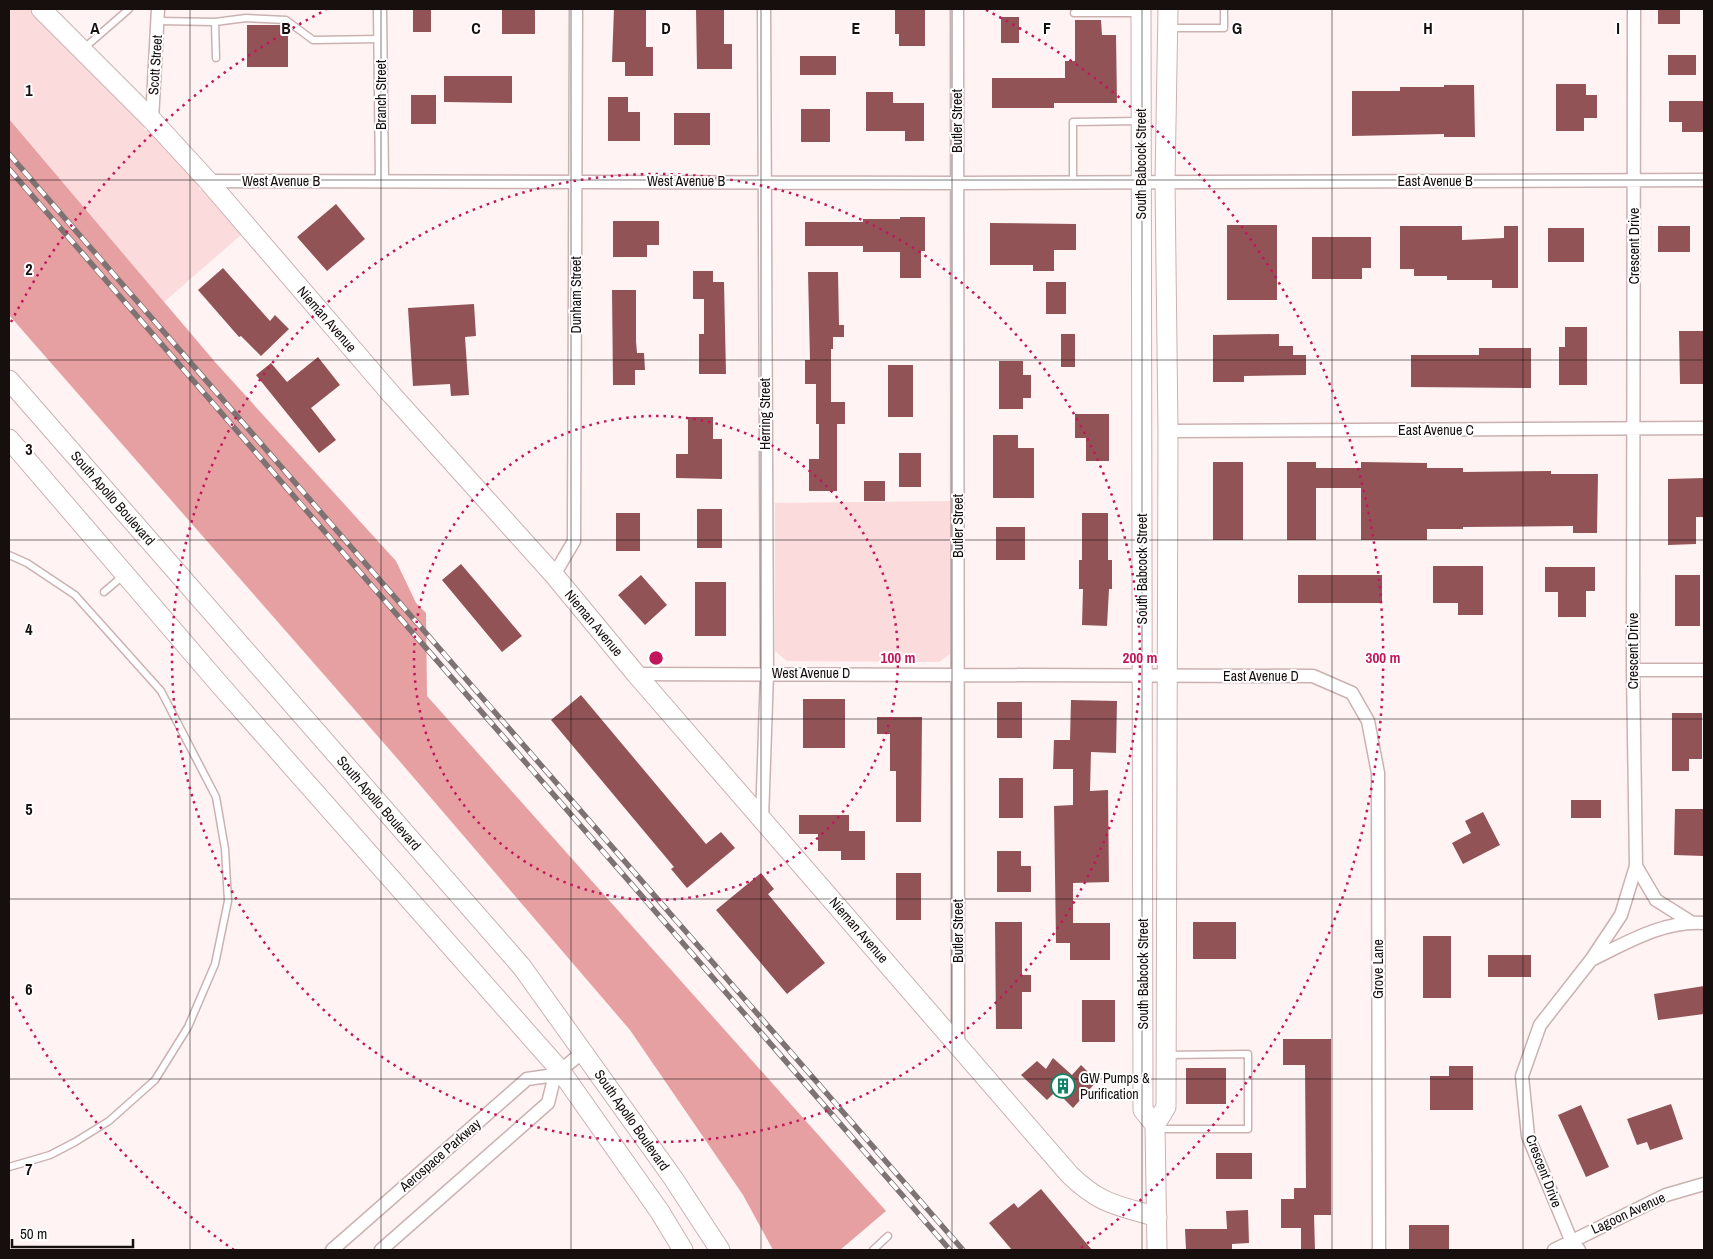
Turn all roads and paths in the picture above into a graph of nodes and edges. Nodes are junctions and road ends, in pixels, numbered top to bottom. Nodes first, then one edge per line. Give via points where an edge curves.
1 (41, 9) edge
2 (129, 9) edge
3 (380, 9) edge
4 (576, 9) edge
5 (764, 9) edge
6 (957, 9) edge
7 (1168, 9) edge
8 (1224, 9) edge
9 (1634, 9) edge
10 (1141, 11) edge
11 (1074, 13) dead end
12 (158, 15) edge
13 (215, 22) junction
14 (1168, 28) junction
15 (381, 39) junction
16 (82, 50) junction
17 (216, 58) dead end
18 (152, 120) junction
19 (1141, 121) junction
20 (382, 180) junction
21 (1634, 180) junction
22 (1704, 180) edge
23 (208, 181) junction
24 (576, 181) junction
25 (1141, 181) junction
26 (1165, 181) junction
27 (763, 182) junction
28 (1073, 182) junction
29 (957, 183) junction
30 (9, 380) edge
31 (1704, 428) edge
32 (1634, 429) junction
33 (1168, 431) junction
34 (9, 439) edge
35 (9, 555) edge
36 (125, 574) junction
37 (554, 575) junction
38 (104, 592) dead end
39 (1633, 670) junction
40 (1704, 670) edge
41 (767, 673) junction
42 (636, 674) junction
43 (959, 674) junction
44 (1142, 676) junction
45 (1167, 676) junction
46 (1352, 693) joint
47 (762, 819) junction
48 (1636, 866) junction
49 (1691, 922) junction
50 (1704, 923) edge
51 (1590, 960) junction
52 (958, 1044) junction
53 (584, 1051) junction
54 (1166, 1055) junction
55 (558, 1072) junction
56 (1155, 1127) junction
57 (9, 1167) edge
58 (1704, 1184) edge
59 (1157, 1216) junction
60 (888, 1236) dead end
61 (1575, 1245) edge
62 (332, 1250) edge
63 (381, 1250) edge
64 (683, 1250) edge
65 (720, 1250) edge
66 (873, 1250) edge
67 (1157, 1250) edge
68 (1379, 1250) edge
69 (1554, 1250) edge

1 - 16 street, Nieman Avenue
2 - 16 lane
3 - 15 street, Branch Street
4 - 24 street, Dunham Street
5 - 27 street, Herring Street
6 - 29 street, Butler Street
7 - 14 street, South Babcock Street
8 - 14 lane via 1224,28
9 - 21 street, Crescent Drive
10 - 11 lane
10 - 19 street, South Babcock Street
12 - 13 lane
12 - 18 street, Scott Street
13 - 15 lane via 246,18 286,20 313,40
13 - 17 lane
14 - 26 street, South Babcock Street
15 - 20 street, Branch Street
16 - 18 street, Nieman Avenue
18 - 23 street, Nieman Avenue
19 - 25 street, South Babcock Street
19 - 28 lane via 1073,122
20 - 23 street, West Avenue B
20 - 24 street, West Avenue B
21 - 22 street, East Avenue B
21 - 26 street, East Avenue B
21 - 32 street, Crescent Drive
23 - 37 street, Nieman Avenue via 392,395
24 - 27 street, West Avenue B
24 - 37 street, Dunham Street via 574,541
25 - 26 street, West Avenue B
25 - 28 street, West Avenue B
25 - 44 street, South Babcock Street
26 - 33 street, South Babcock Street
27 - 29 street, West Avenue B
27 - 41 street, Herring Street
28 - 29 street, West Avenue B
29 - 43 street, Butler Street
30 - 53 street, South Apollo Boulevard via 522,967
31 - 32 street, East Avenue C
32 - 33 street, East Avenue C
32 - 39 street, Crescent Drive
33 - 45 street, South Babcock Street
34 - 36 street
35 - 57 lane via 75,595 161,692 216,797 225,849 228,901 215,964 188,1027 155,1080 109,1121 76,1142 50,1155
36 - 38 lane
36 - 55 street
37 - 42 street, Nieman Avenue
39 - 40 street
39 - 48 street, Crescent Drive
41 - 42 street, West Avenue D
41 - 43 street, West Avenue D
41 - 47 street, Herring Street
42 - 47 street, Nieman Avenue
43 - 44 street, West Avenue D
43 - 52 street, Butler Street
44 - 45 street, West Avenue D
44 - 56 street, South Babcock Street via 1143,1110
45 - 46 street, East Avenue D via 1313,676
45 - 54 street, South Babcock Street
46 - 68 street, Grove Lane via 1368,721 1378,772
47 - 52 street, Nieman Avenue
48 - 49 street via 1656,900
48 - 51 street, Crescent Drive via 1621,915
49 - 50 street
49 - 51 street via 1644,934
51 - 61 street, Crescent Drive via 1540,1025 1522,1076 1528,1136
52 - 59 street, Nieman Avenue via 1088,1192 1104,1202
53 - 55 street, Aerospace Parkway
53 - 65 street, South Apollo Boulevard
54 - 56 street, South Babcock Street via 1166,1107
54 - 56 lane via 1248,1054 1248,1129
55 - 62 street, Aerospace Parkway via 527,1079
55 - 63 street via 548,1103
55 - 64 street via 660,1212
56 - 59 street, South Babcock Street
58 - 61 street, Lagoon Avenue via 1666,1195
59 - 67 street, South Babcock Street
60 - 66 lane
61 - 69 street, Lagoon Avenue

